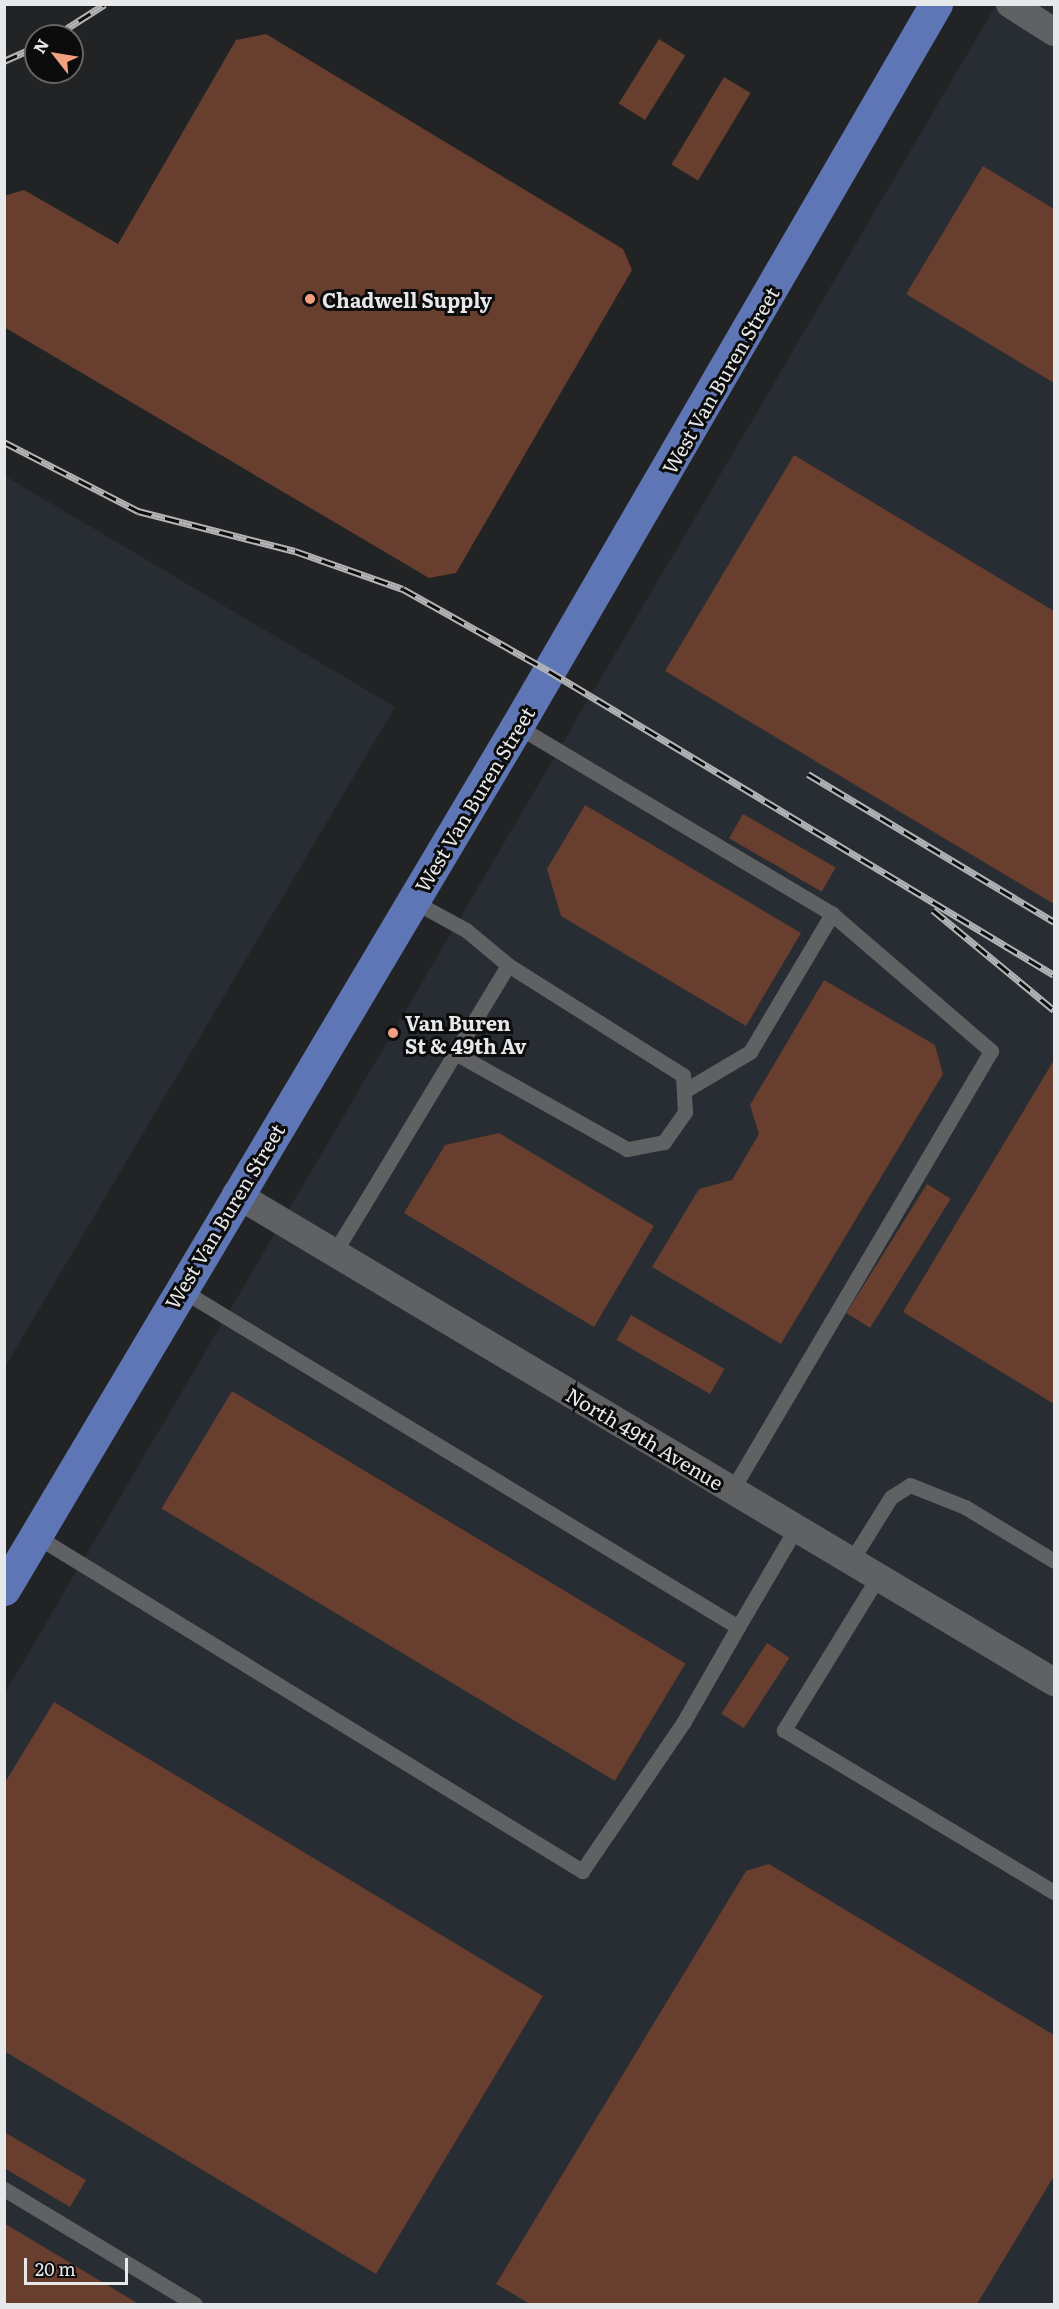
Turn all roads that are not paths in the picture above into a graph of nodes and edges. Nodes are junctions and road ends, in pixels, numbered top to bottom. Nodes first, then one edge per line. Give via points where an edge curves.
1 (936, 4) edge
2 (1010, 4) edge
3 (1054, 32) edge
4 (517, 726) junction
5 (413, 901) junction
6 (832, 914) junction
7 (508, 965) junction
8 (454, 1053) junction
9 (684, 1091) junction
10 (236, 1194) junction
11 (334, 1253) junction
12 (180, 1289) junction
13 (732, 1490) junction
14 (796, 1528) junction
15 (36, 1536) junction
16 (851, 1561) junction
17 (1054, 1561) edge
18 (878, 1577) junction
19 (4, 1589) edge
20 (738, 1626) junction
21 (1054, 1682) edge
22 (1054, 1893) edge
23 (4, 2189) edge
24 (195, 2304) edge

1 - 4 main road, West Van Buren Street
2 - 3 street
4 - 5 main road, West Van Buren Street
4 - 6 lane
5 - 7 lane via 466,930
5 - 10 main road, West Van Buren Street
6 - 9 lane via 750,1052
6 - 13 lane via 991,1052
7 - 8 lane
7 - 9 lane via 683,1075
8 - 9 lane via 627,1149 664,1142 686,1112
8 - 11 lane
10 - 11 street, North 49th Avenue
10 - 12 main road, West Van Buren Street
11 - 13 street, North 49th Avenue
12 - 15 main road, West Van Buren Street
12 - 20 lane
13 - 14 street, North 49th Avenue
14 - 16 street, North 49th Avenue
14 - 20 lane
15 - 19 main road, West Van Buren Street
15 - 20 lane via 582,1871 683,1723
16 - 17 lane via 891,1497 910,1485 965,1507
16 - 18 street, North 49th Avenue
18 - 21 street, North 49th Avenue
18 - 22 lane via 784,1730
23 - 24 lane

